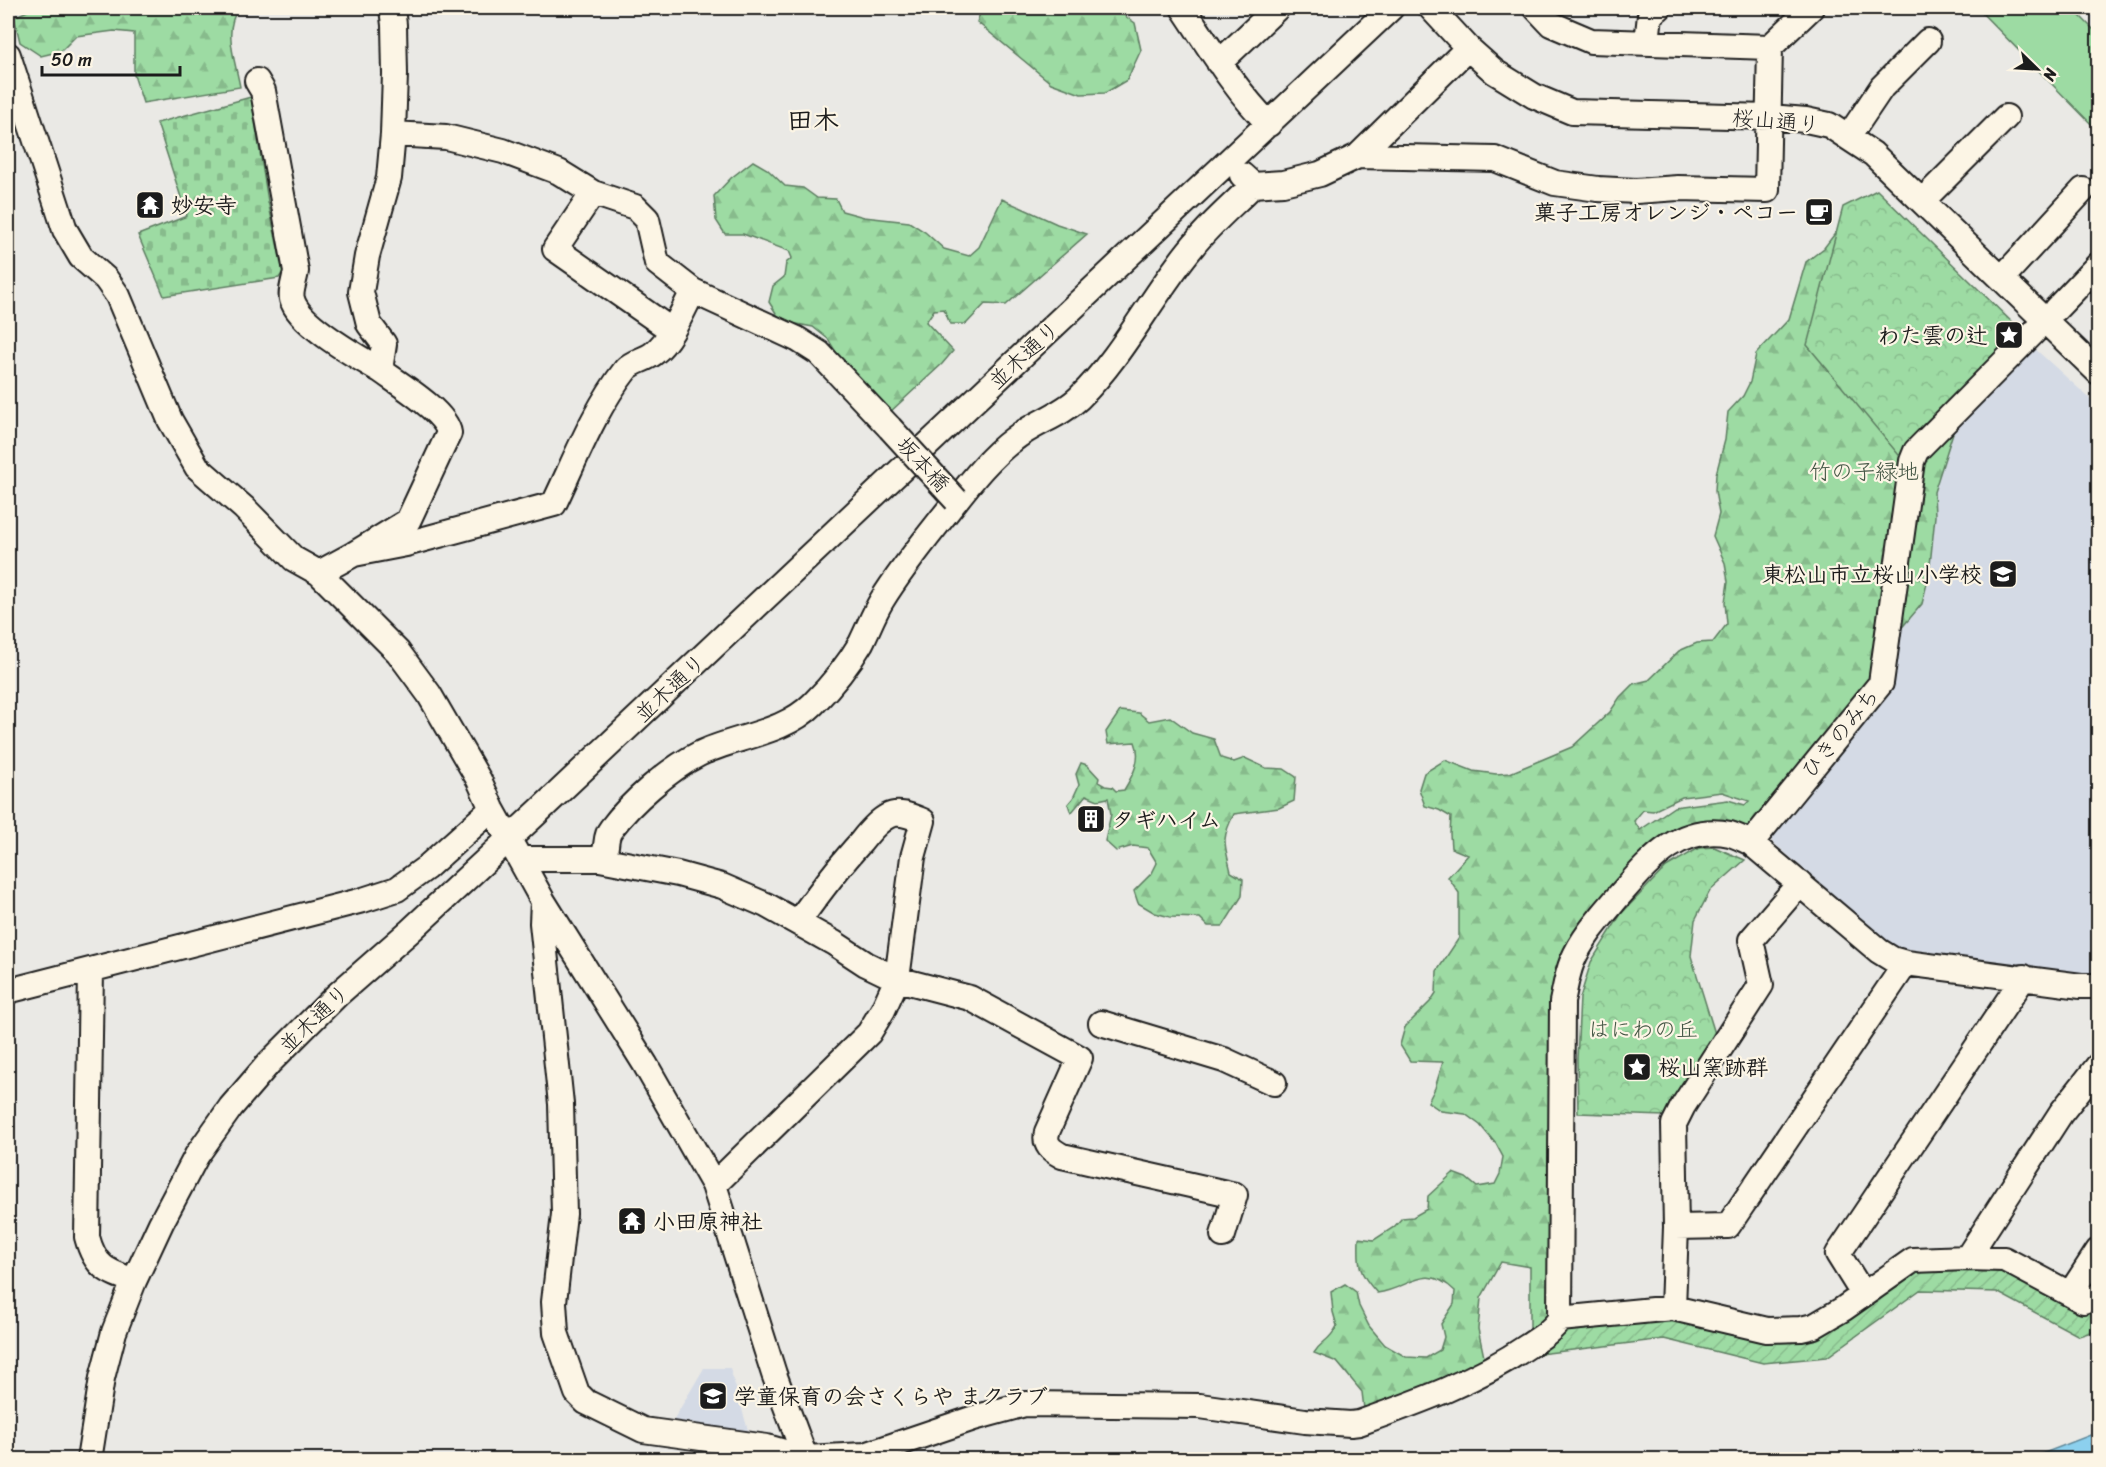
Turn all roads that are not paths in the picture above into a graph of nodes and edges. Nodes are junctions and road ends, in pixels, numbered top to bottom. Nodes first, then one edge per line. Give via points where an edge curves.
1 (392, 8) edge
2 (1183, 8) edge
3 (1277, 8) edge
4 (1391, 8) edge
5 (1431, 8) edge
6 (1536, 8) edge
7 (1659, 8) edge
8 (1811, 8) edge
9 (1928, 40) dead end
10 (1647, 42) junction
11 (1770, 47) junction
12 (1468, 48) junction
13 (8, 55) edge
14 (1219, 63) junction
15 (257, 81) dead end
16 (1769, 117) junction
17 (2006, 117) dead end
18 (1269, 124) junction
19 (393, 134) junction
20 (1849, 136) junction
21 (1358, 156) junction
22 (1229, 162) junction
23 (1253, 185) junction
24 (2083, 190) dead end
25 (593, 193) junction
26 (1922, 201) junction
27 (2098, 265) edge
28 (2002, 278) junction
29 (693, 291) junction
30 (2056, 309) dead end
31 (671, 330) junction
32 (2033, 333) dead end
33 (2094, 358) edge
34 (380, 370) junction
35 (956, 500) junction
36 (354, 554) junction
37 (318, 573) junction
38 (492, 809) junction
39 (1751, 843) junction
40 (516, 849) junction
41 (600, 860) junction
42 (1800, 883) junction
43 (543, 901) junction
44 (798, 922) junction
45 (1906, 963) junction
46 (91, 970) junction
47 (2024, 977) junction
48 (897, 979) junction
49 (2098, 986) edge
50 (8, 991) edge
51 (1101, 1023) dead end
52 (2098, 1066) edge
53 (1274, 1083) dead end
54 (714, 1185) junction
55 (1676, 1227) junction
56 (1223, 1236) dead end
57 (2098, 1251) edge
58 (1967, 1258) junction
59 (134, 1281) junction
60 (1863, 1294) junction
61 (2070, 1294) junction
62 (2098, 1296) edge
63 (1673, 1308) junction
64 (1560, 1319) junction
65 (805, 1459) edge
66 (89, 1460) edge

1 - 19 street
2 - 14 street
3 - 14 street
4 - 18 street, 並木通り
5 - 12 street, 桜山通り
6 - 10 street via 1551,24 1591,41
7 - 10 street via 1650,15
8 - 11 street
9 - 20 street via 1882,87
10 - 11 street
11 - 16 street
12 - 16 street, 桜山通り via 1495,72 1534,96 1572,112
12 - 21 street
13 - 37 street via 65,230 81,256 118,296 171,420 197,466 294,559
14 - 18 street
15 - 34 street via 264,91 296,271 291,298 299,313 335,344
16 - 20 street, 桜山通り via 1829,125
16 - 21 street via 1767,190 1598,189 1555,183 1495,159
17 - 26 street
18 - 22 street, 並木通り
19 - 25 street, 坂本橋 via 446,137 503,151 559,172
19 - 34 street via 388,178 361,292 369,324 384,344
20 - 26 street, 桜山通り
21 - 23 street via 1320,174
22 - 23 street
22 - 40 street, 並木通り
23 - 35 street via 1193,246 1105,368 1077,399 1015,438
24 - 28 street
25 - 29 street, 坂本橋 via 635,207 647,219 657,262
25 - 31 street via 555,249
26 - 28 street, 桜山通り
27 - 30 street
28 - 33 street, 桜山通り
29 - 31 street
29 - 35 street, 坂本橋, bridge via 798,339 819,353
31 - 36 street via 653,354 628,366 610,392 582,441 554,504
32 - 39 street, ひきのみち via 1916,451 1881,683
34 - 36 street via 429,407 448,426 449,433 408,521
35 - 41 street via 880,602 860,645 811,706 779,727 699,754 672,771 612,827 606,853
36 - 37 street
37 - 38 street via 398,652 429,694
38 - 40 street
38 - 46 street via 397,889
39 - 42 street
39 - 64 street via 1731,834 1710,833 1671,844 1642,869 1609,908 1571,964 1562,1002
40 - 41 street
40 - 43 street
40 - 59 street, 並木通り via 410,931 337,995 269,1064 231,1107 197,1155
41 - 44 street via 722,886
42 - 45 street via 1879,951
42 - 55 street via 1750,940 1761,986 1674,1124
43 - 54 street via 645,1064
43 - 65 street via 561,1104 564,1214 554,1302 556,1333 577,1393 586,1402 643,1430 767,1447
44 - 48 street
44 - 48 street via 832,874 888,816 908,814 923,821 913,857
45 - 47 street
45 - 55 street via 1728,1226
46 - 50 street
46 - 59 street via 87,1237 96,1262
47 - 49 street
47 - 60 street via 1838,1254
48 - 54 street via 869,1033
48 - 56 street via 970,998 1080,1058 1047,1132 1047,1144 1062,1156 1235,1195
51 - 53 street via 1224,1059
52 - 58 street via 2061,1113
54 - 65 street
55 - 63 street
57 - 61 street
58 - 60 street via 1913,1260
58 - 61 street via 2004,1259
59 - 66 street, 並木通り via 114,1332 102,1378
60 - 63 street via 1814,1326 1801,1329 1767,1330
61 - 62 street via 2083,1300
63 - 64 street
64 - 65 street via 1554,1328 1476,1377 1359,1423 1305,1421 1200,1406 1025,1404 865,1455

